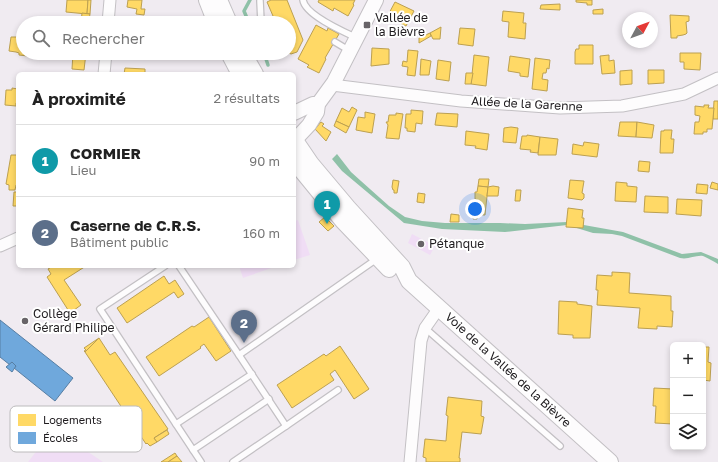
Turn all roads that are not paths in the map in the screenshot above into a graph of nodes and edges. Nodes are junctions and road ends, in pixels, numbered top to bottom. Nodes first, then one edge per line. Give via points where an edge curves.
1 (110, 0) edge
2 (303, 0) edge
3 (376, 0) edge
4 (260, 1) dead end
5 (109, 16) edge
6 (261, 16) edge
7 (357, 38) junction
8 (335, 42) dead end
9 (351, 51) junction
10 (105, 60) edge
11 (233, 60) edge
12 (240, 60) edge
13 (247, 60) edge
14 (104, 72) edge
15 (239, 72) edge
16 (246, 72) edge
17 (254, 72) edge
18 (718, 78) edge
19 (332, 85) junction
20 (318, 104) junction
21 (296, 112) edge
22 (296, 140) edge
23 (296, 142) edge
24 (296, 163) edge
25 (16, 239) edge
26 (0, 246) edge
27 (378, 258) junction
28 (162, 268) edge
29 (180, 268) edge
30 (409, 281) junction
31 (439, 308) junction
32 (425, 328) junction
33 (240, 355) junction
34 (252, 374) junction
35 (338, 390) dead end
36 (269, 399) junction
37 (176, 424) junction
38 (286, 426) junction
39 (560, 446) dead end
40 (193, 450) junction
41 (610, 461) edge
42 (200, 462) edge
43 (233, 462) edge
44 (410, 462) edge

1 - 5 street
2 - 7 lane via 304,5 317,16
3 - 7 street
4 - 6 lane
7 - 9 street
8 - 9 lane
9 - 19 street
10 - 14 street
11 - 15 main road
12 - 16 main road
13 - 17 main road
18 - 19 street, Allée de la Garenne via 684,94 622,106 560,108 461,101
19 - 20 street
20 - 21 street
20 - 22 street via 317,112
23 - 30 main road, Voie de la Vallée de la Bièvre via 348,208 402,267
24 - 27 main road, Voie de la Vallée de la Bièvre via 343,221
25 - 26 street
27 - 30 main road, Voie de la Vallée de la Bièvre via 399,278
27 - 33 lane
28 - 37 lane via 100,309
29 - 33 lane
30 - 31 main road, Voie de la Vallée de la Bièvre
31 - 32 street
31 - 41 main road, Voie de la Vallée de la Bièvre
32 - 39 lane
32 - 44 street via 421,341
33 - 34 lane
34 - 36 lane
34 - 37 lane
35 - 38 lane
36 - 38 lane
36 - 40 lane
37 - 40 lane
38 - 43 lane
40 - 42 lane

